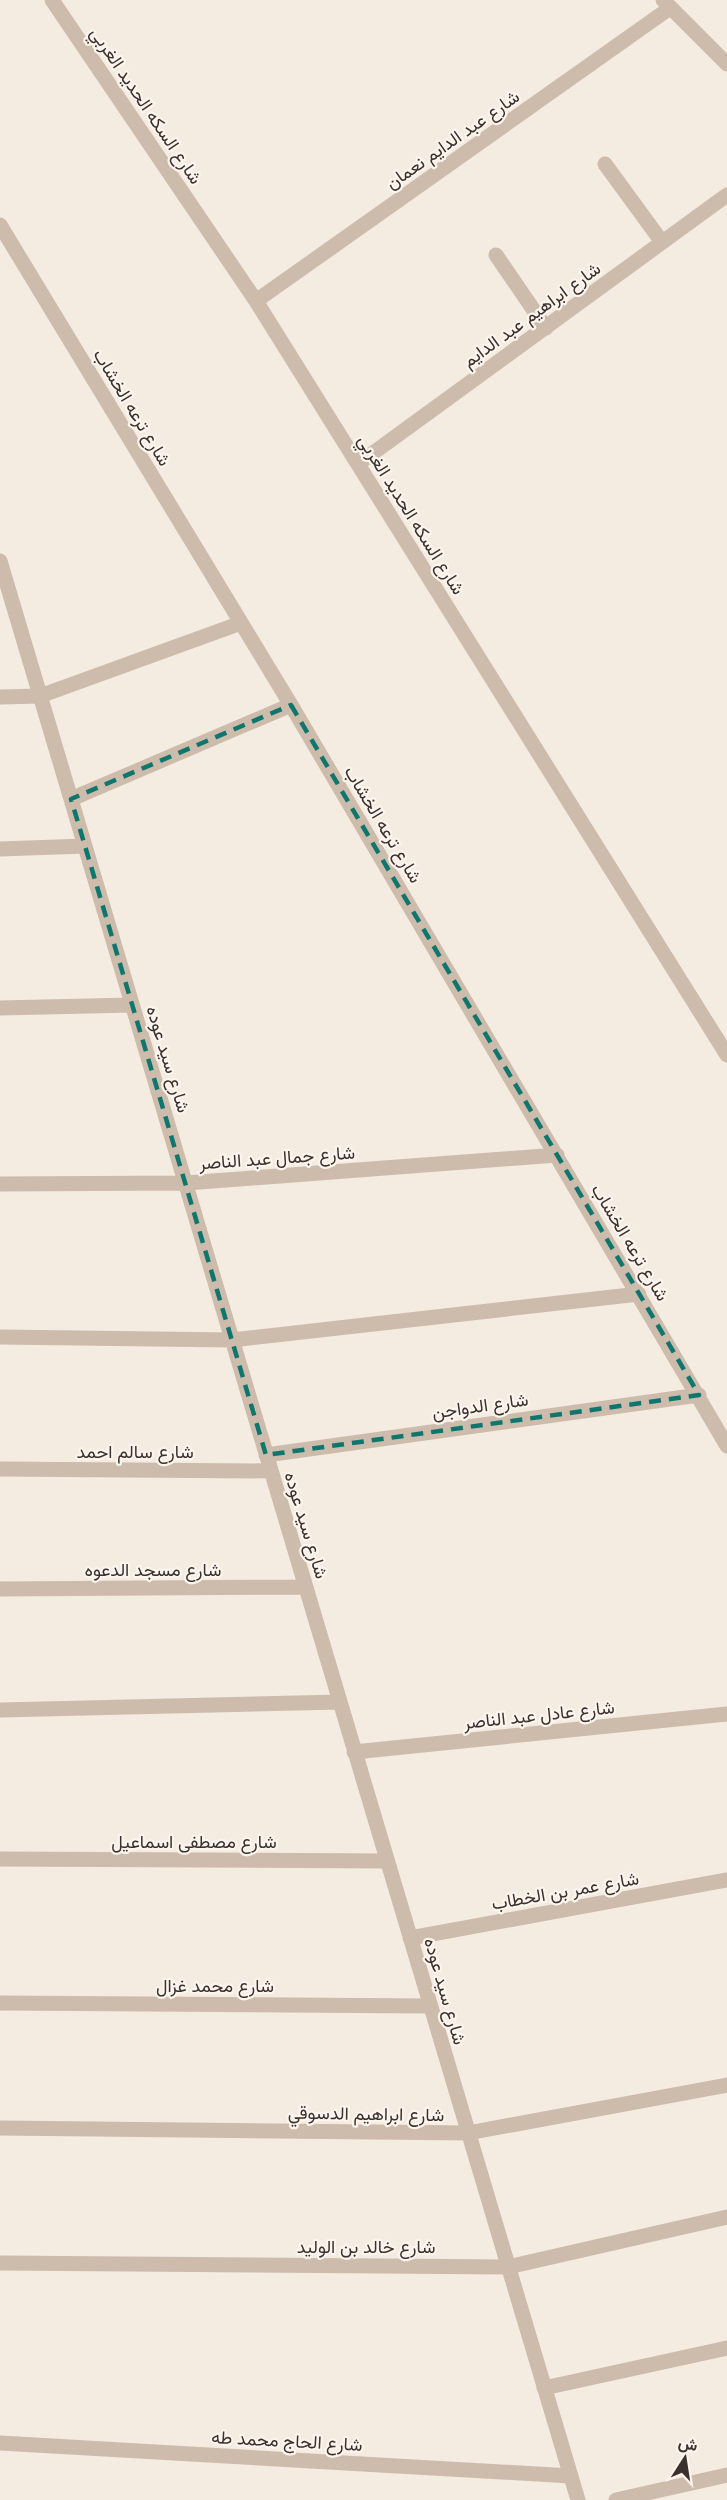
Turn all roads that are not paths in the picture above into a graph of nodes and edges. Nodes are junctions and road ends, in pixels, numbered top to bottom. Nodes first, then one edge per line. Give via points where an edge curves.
1 (52, 0) edge
2 (667, 4) edge
3 (723, 56) edge
4 (605, 164) dead end
5 (727, 195) edge
6 (0, 225) edge
7 (662, 242) junction
8 (496, 255) dead end
9 (256, 301) junction
10 (546, 328) junction
11 (358, 464) junction
12 (0, 561) edge
13 (241, 623) junction
14 (40, 696) junction
15 (0, 697) edge
16 (291, 705) junction
17 (71, 799) junction
18 (85, 846) junction
19 (0, 849) edge
20 (132, 1005) junction
21 (0, 1008) edge
22 (727, 1055) edge
23 (557, 1155) junction
24 (186, 1183) junction
25 (0, 1184) edge
26 (639, 1294) junction
27 (0, 1337) edge
28 (232, 1340) junction
29 (699, 1395) junction
30 (727, 1446) edge
31 (266, 1455) junction
32 (0, 1470) edge
33 (271, 1471) junction
34 (305, 1587) junction
35 (0, 1589) edge
36 (340, 1702) junction
37 (0, 1710) edge
38 (727, 1714) edge
39 (354, 1752) junction
40 (0, 1859) edge
41 (387, 1861) junction
42 (727, 1880) edge
43 (410, 1938) junction
44 (0, 2003) edge
45 (430, 2006) junction
46 (727, 2085) edge
47 (0, 2128) edge
48 (468, 2133) junction
49 (727, 2217) edge
50 (0, 2263) edge
51 (508, 2267) junction
52 (727, 2348) edge
53 (544, 2388) junction
54 (0, 2443) edge
55 (727, 2475) edge
56 (571, 2476) junction
57 (578, 2500) edge
58 (616, 2500) edge

1 - 9 street, شارع السكه الحديد الغربي
2 - 3 street
2 - 9 street, شارع عبد الدايم نعمان
4 - 7 street
5 - 7 street, شارع ابراهيم عبد الدايم
6 - 13 street, شارع ترعه الخشاب
7 - 10 street, شارع ابراهيم عبد الدايم
8 - 10 street
9 - 11 street, شارع السكه الحديد الغربي
10 - 11 street, شارع ابراهيم عبد الدايم
11 - 22 street, شارع السكه الحديد الغربي
12 - 14 street, شارع سيد عوده
13 - 14 street
13 - 16 street, شارع ترعه الخشاب
14 - 15 street
14 - 17 street, شارع سيد عوده
16 - 17 street
16 - 23 street, شارع ترعه الخشاب
17 - 18 street, شارع سيد عوده
18 - 19 street
18 - 20 street, شارع سيد عوده
20 - 21 street
20 - 24 street, شارع سيد عوده
23 - 24 street, شارع جمال عبد الناصر
23 - 26 street, شارع ترعه الخشاب
24 - 25 street, شارع جمال عبد الناصر
24 - 28 street, شارع سيد عوده
26 - 28 street
26 - 29 street, شارع ترعه الخشاب
27 - 28 street
28 - 31 street, شارع سيد عوده
29 - 30 street, شارع ترعه الخشاب
29 - 31 street, شارع الدواجن
31 - 33 street, شارع سيد عوده
32 - 33 street, شارع سالم احمد
33 - 34 street, شارع سيد عوده
34 - 35 street, شارع مسجد الدعوه
34 - 36 street, شارع سيد عوده
36 - 37 street
36 - 39 street, شارع سيد عوده
38 - 39 street, شارع عادل عبد الناصر
39 - 41 street, شارع سيد عوده
40 - 41 street, شارع مصطفى اسماعيل
41 - 43 street, شارع سيد عوده
42 - 43 street, شارع عمر بن الخطاب
43 - 45 street, شارع سيد عوده
44 - 45 street, شارع محمد غزال
45 - 48 street, شارع سيد عوده
46 - 48 street, شارع ابراهيم الدسوقي
47 - 48 street, شارع ابراهيم الدسوقي
48 - 51 street, شارع سيد عوده
49 - 51 street, شارع خالد بن الوليد
50 - 51 street, شارع خالد بن الوليد
51 - 53 street, شارع سيد عوده
52 - 53 street
53 - 56 street, شارع سيد عوده
54 - 56 street, شارع الحاج محمد طه
55 - 58 street
56 - 57 street, شارع سيد عوده

